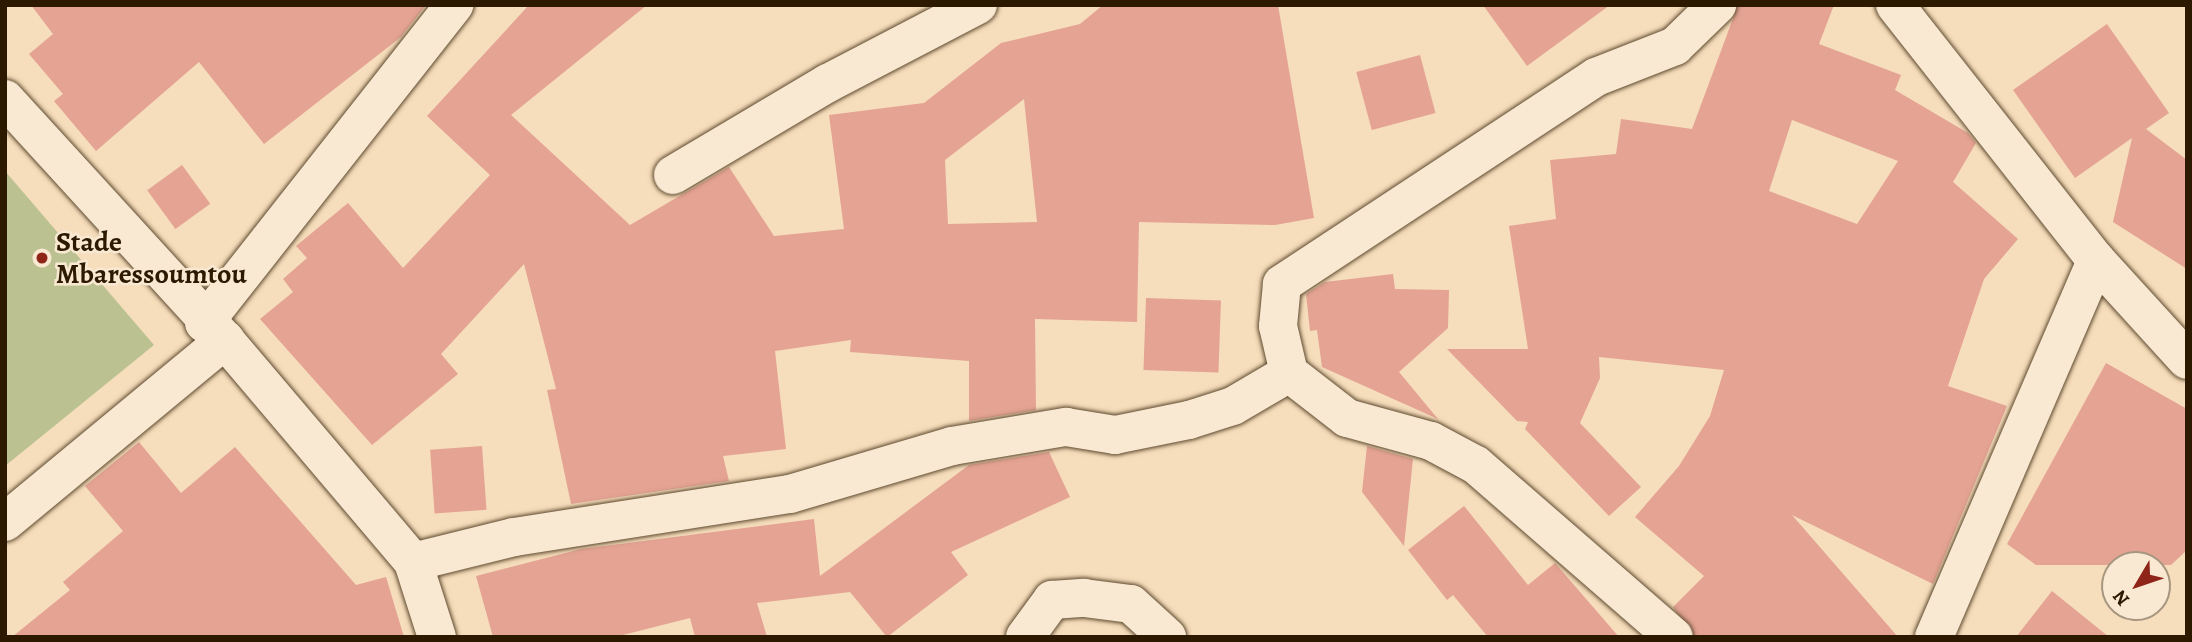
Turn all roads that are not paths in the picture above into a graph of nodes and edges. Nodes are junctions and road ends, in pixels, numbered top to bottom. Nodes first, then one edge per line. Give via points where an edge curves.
1 (454, 5) edge
2 (978, 5) edge
3 (1717, 5) edge
4 (1895, 5) edge
5 (5, 99) edge
6 (673, 175) dead end
7 (2096, 260) junction
8 (215, 332) junction
9 (2187, 360) edge
10 (1289, 373) junction
11 (5, 522) edge
12 (413, 562) junction
13 (437, 637) edge
14 (1025, 637) edge
15 (1167, 637) edge
16 (1674, 637) edge
17 (1934, 637) edge

1 - 8 street
2 - 6 street
3 - 10 street via 1675,46 1596,77 1282,284 1278,326
4 - 7 street
5 - 8 street
7 - 9 street
7 - 17 street
8 - 11 street
8 - 12 street
10 - 12 street via 1233,406 1189,420 1115,435 1066,427 952,446 790,494 514,537
10 - 16 street via 1347,418 1431,440 1476,465
12 - 13 street
14 - 15 street via 1052,600 1084,598 1131,604

